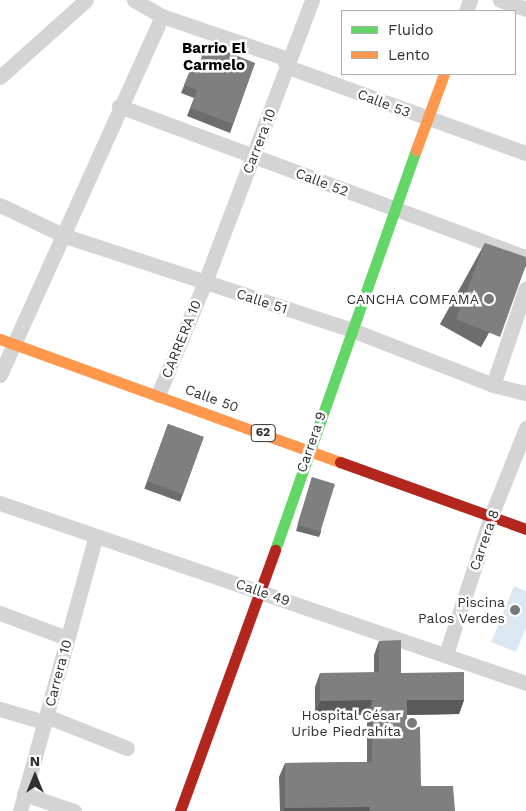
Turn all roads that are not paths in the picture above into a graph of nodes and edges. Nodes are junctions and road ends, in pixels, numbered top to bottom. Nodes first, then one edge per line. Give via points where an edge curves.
1 (86, 0) edge
2 (134, 0) edge
3 (312, 0) edge
4 (500, 0) edge
5 (526, 9) edge
6 (162, 16) junction
7 (288, 67) junction
8 (444, 75) edge
9 (0, 77) edge
10 (119, 106) junction
11 (427, 119) junction
12 (526, 153) edge
13 (253, 155) junction
14 (0, 205) edge
15 (396, 210) junction
16 (65, 236) junction
17 (526, 257) edge
18 (205, 282) junction
19 (526, 288) edge
20 (352, 330) junction
21 (7, 351) edge
22 (0, 375) edge
23 (494, 385) junction
24 (526, 393) edge
25 (158, 395) junction
26 (526, 428) edge
27 (308, 449) junction
28 (300, 461) junction
29 (396, 496) dead end
30 (0, 504) edge
31 (485, 523) junction
32 (526, 529) edge
33 (503, 534) dead end
34 (96, 536) junction
35 (261, 592) junction
36 (0, 613) edge
37 (67, 638) junction
38 (446, 654) junction
39 (526, 683) edge
40 (0, 709) edge
41 (45, 719) junction
42 (128, 748) dead end
43 (24, 794) junction
44 (20, 811) edge
45 (74, 811) edge
46 (180, 811) edge

1 - 9 street
2 - 6 street, Calle 53
3 - 7 street, Carrera 10
4 - 5 street
6 - 7 street, Calle 53 via 282,57
6 - 10 street
7 - 11 street, Calle 53
7 - 13 street, Carrera 10
8 - 11 street, Carrera 9
10 - 13 street, Calle 52
10 - 16 street
11 - 12 street, Calle 53
11 - 15 street, Carrera 9
13 - 15 street, Calle 52
13 - 18 street, Carrera 10
14 - 16 street, Calle 51
15 - 17 street, Calle 52
15 - 20 street, Carrera 9
16 - 18 street, Calle 51
16 - 21 street
18 - 20 street, Calle 51
18 - 25 street, CARRERA 10
19 - 23 street
20 - 23 street, Calle 51
20 - 27 street, Carrera 9
21 - 22 street
21 - 25 street, Calle 50 / 62
23 - 24 street, Calle 51
25 - 27 street, Calle 50 / 62
26 - 31 street, Carrera 8
27 - 28 street, Carrera 9
27 - 31 street, Calle 50 / 62
28 - 29 street
28 - 35 street, Carrera 9
30 - 34 street, Calle 49
31 - 32 street, Calle 50 / 62
31 - 33 street, Calle 50 / 62
31 - 38 street, Carrera 8
34 - 35 street, Calle 49
34 - 37 street, Carrera 10
35 - 38 street, Calle 49
35 - 46 street, Carrera 9
36 - 37 street
37 - 41 street, Carrera 10
38 - 39 street, Calle 49
40 - 41 street
41 - 42 street
41 - 43 street, Carrera 10
43 - 44 street, Carrera 10
43 - 45 street

